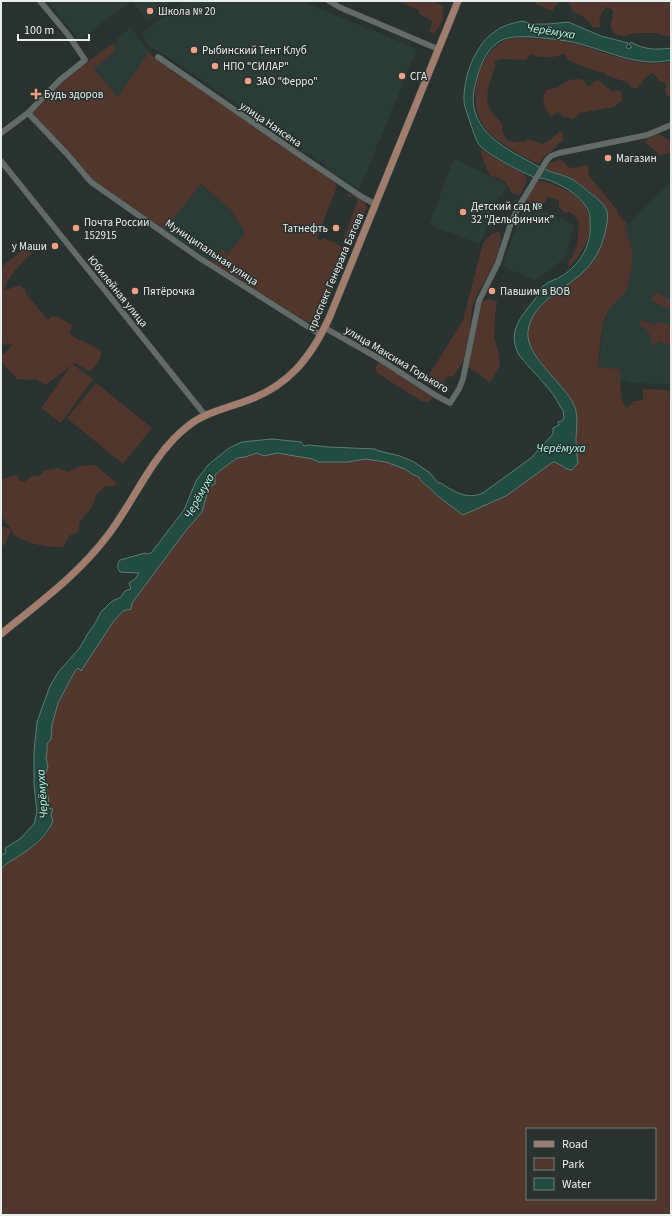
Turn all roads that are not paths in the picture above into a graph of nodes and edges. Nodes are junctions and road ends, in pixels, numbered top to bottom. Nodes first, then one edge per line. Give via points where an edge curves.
1 (40, 1) edge
2 (329, 1) edge
3 (458, 1) edge
4 (438, 49) junction
5 (158, 57) dead end
6 (28, 113) junction
7 (671, 126) edge
8 (1, 133) edge
9 (1, 161) edge
10 (375, 204) junction
11 (323, 331) junction
12 (205, 415) junction
13 (1, 634) edge

1 - 6 street via 85,60 60,80
2 - 4 street
3 - 4 main road, проспект Генерала Батова
4 - 10 main road, проспект Генерала Батова
5 - 10 street, улица Нансена via 290,149
6 - 8 street
6 - 11 street, Муниципальная улица via 91,182 198,257
7 - 11 street, улица Максима Горького via 647,134 559,153 551,156 545,163 511,224 498,263 479,301 463,379 450,403 378,358
9 - 12 street, Юбилейная улица
10 - 11 main road, проспект Генерала Батова
11 - 12 main road, проспект Генерала Батова via 302,364 281,384 252,399
12 - 13 main road, проспект Генерала Батова via 187,426 167,447 150,469 108,536 79,568

